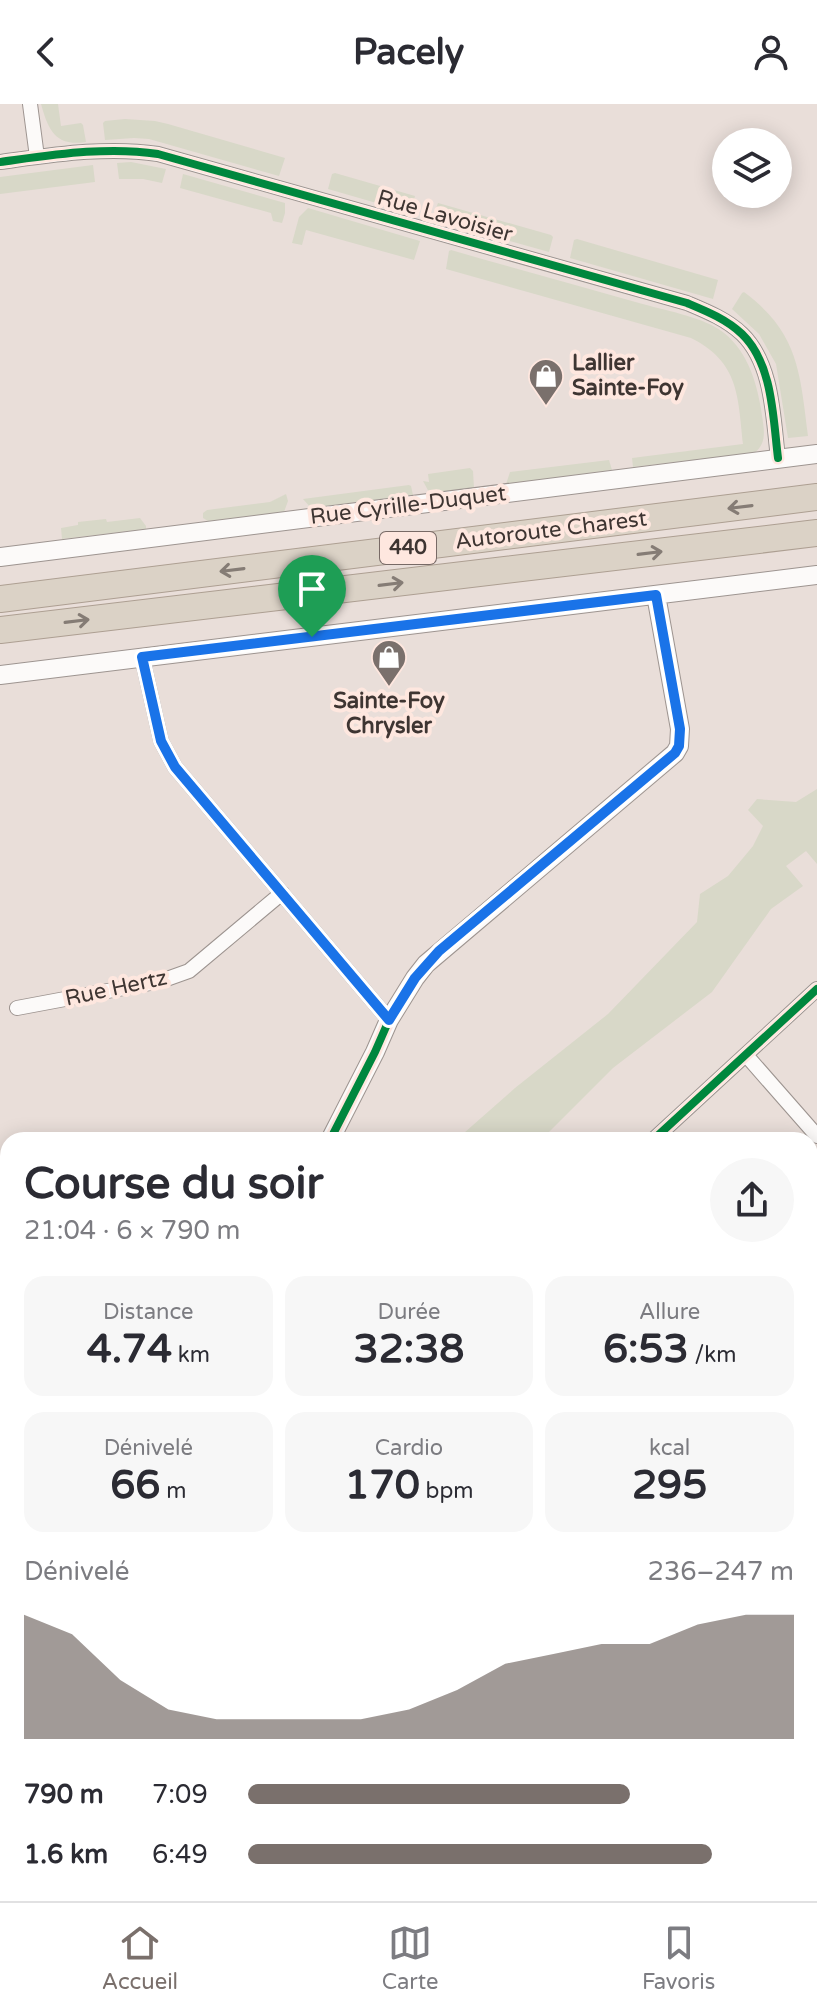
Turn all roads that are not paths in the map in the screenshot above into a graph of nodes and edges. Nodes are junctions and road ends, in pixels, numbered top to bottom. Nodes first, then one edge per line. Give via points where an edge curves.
1 (30, 104) edge
2 (37, 157) junction
3 (0, 162) edge
4 (817, 454) edge
5 (778, 458) junction
6 (817, 497) edge
7 (817, 533) edge
8 (0, 557) edge
9 (817, 575) edge
10 (656, 595) junction
11 (0, 599) edge
12 (0, 630) edge
13 (142, 657) junction
14 (0, 675) edge
15 (282, 893) junction
16 (817, 989) edge
17 (17, 1008) dead end
18 (389, 1020) junction
19 (746, 1055) junction
20 (334, 1132) edge
21 (662, 1132) edge
22 (813, 1132) edge

1 - 2 street
2 - 3 street, Rue Lavoisier
2 - 5 street, Rue Lavoisier via 131,150 158,154 687,303 720,317 758,356 771,396
4 - 5 street, Rue Cyrille-Duquet
5 - 8 street, Rue Cyrille-Duquet
6 -> 11 highway, Autoroute Charest / 440
12 -> 7 highway, Autoroute Charest / 440
9 - 10 street
10 - 13 street
10 - 18 street via 680,729 675,753 439,951
13 - 14 street
13 - 15 street via 161,741 175,767
15 - 17 street, Rue Hertz via 189,971
15 - 18 street
16 - 19 street
18 - 20 street
19 - 21 street
19 - 22 street

